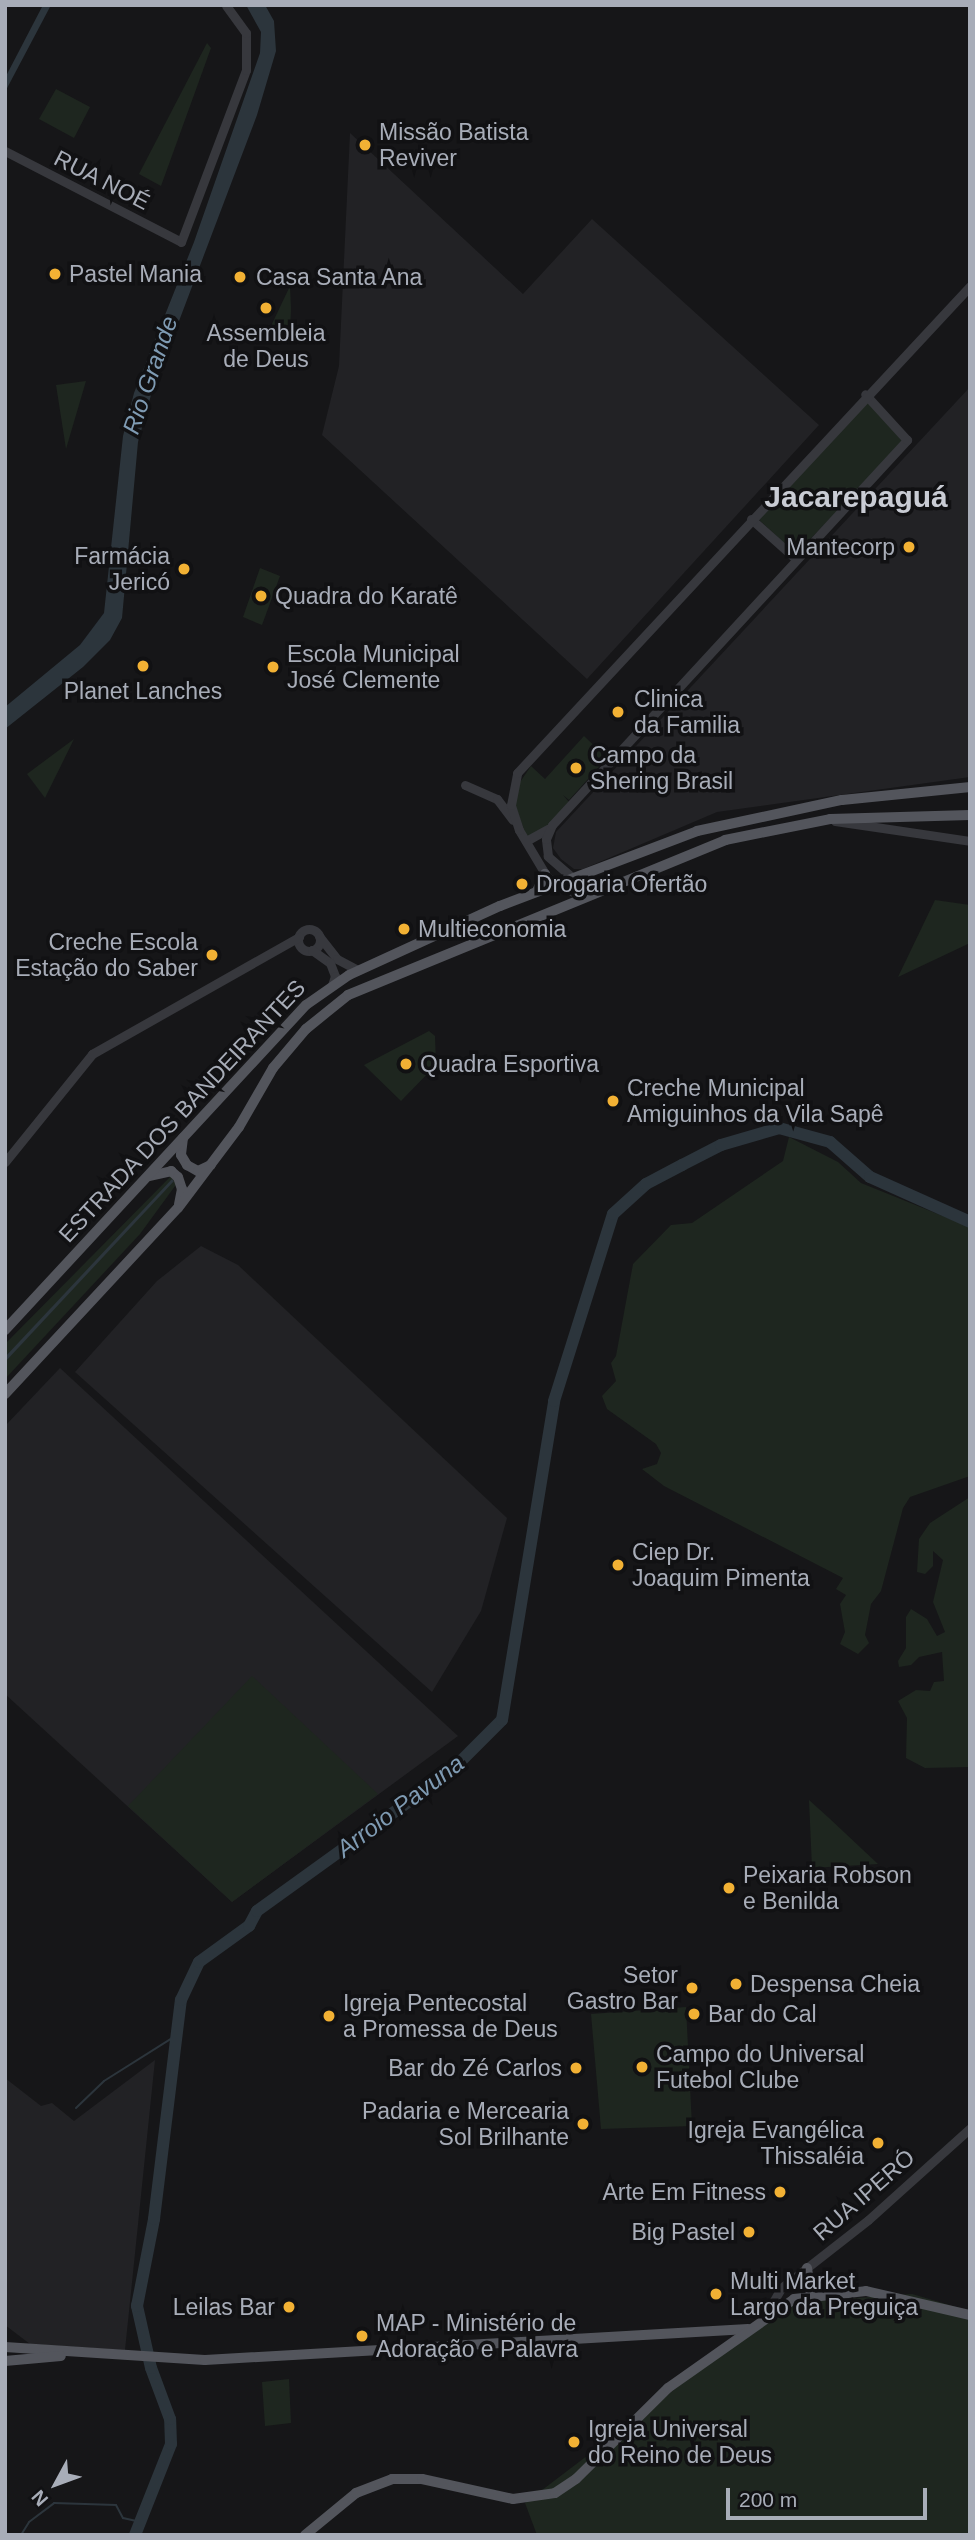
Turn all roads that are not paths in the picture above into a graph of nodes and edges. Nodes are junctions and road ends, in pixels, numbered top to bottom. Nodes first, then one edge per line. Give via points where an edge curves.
1 (226, 5) edge
2 (5, 151) edge
3 (970, 286) edge
4 (865, 394) junction
5 (751, 519) junction
6 (796, 559) junction
7 (465, 785) dead end
8 (970, 786) edge
9 (970, 815) edge
10 (830, 819) junction
11 (552, 825) junction
12 (519, 831) junction
13 (526, 841) junction
14 (970, 841) edge
15 (547, 850) junction
16 (536, 859) junction
17 (545, 874) junction
18 (574, 879) junction
19 (558, 885) junction
20 (537, 891) junction
21 (582, 897) junction
22 (318, 936) junction
23 (299, 937) junction
24 (287, 945) junction
25 (307, 950) junction
26 (358, 970) junction
27 (332, 985) junction
28 (183, 1138) junction
29 (5, 1162) edge
30 (215, 1163) junction
31 (148, 1176) junction
32 (178, 1208) junction
33 (5, 1330) edge
34 (5, 1394) edge
35 (970, 2128) edge
36 (805, 2275) junction
37 (811, 2296) junction
38 (970, 2315) edge
39 (765, 2316) junction
40 (748, 2329) junction
41 (5, 2347) edge
42 (81, 2354) junction
43 (5, 2361) edge
44 (305, 2535) edge

1 - 2 street, RUA NOÉ via 246,33 246,70 181,242
3 - 4 street
4 - 5 street
4 - 6 street via 907,440
5 - 6 street
5 - 12 street via 524,763 511,800
6 - 11 street
7 - 12 street via 497,799
8 - 18 main road, ESTRADA DOS BANDEIRANTES via 842,800 752,816 698,831
9 - 10 main road, ESTRADA DOS BANDEIRANTES
10 - 14 street, ESTRADA DOS BANDEIRANTES
10 - 21 main road, ESTRADA DOS BANDEIRANTES via 725,840
11 - 13 street
11 - 15 street via 545,839
12 - 13 street
13 - 16 street
15 - 16 street via 539,849
15 - 18 street via 556,867
16 - 17 street
17 - 19 street
17 - 20 main road
18 - 19 main road, ESTRADA DOS BANDEIRANTES
19 - 20 main road, ESTRADA DOS BANDEIRANTES
19 - 21 street
20 - 26 main road, ESTRADA DOS BANDEIRANTES
21 - 30 main road, ESTRADA DOS BANDEIRANTES via 519,928 379,979 338,1002 273,1068
22 - 23 street via 308,930
22 - 25 street
22 - 26 street via 337,959
23 - 24 street
23 - 25 street
24 - 25 street
24 - 29 street via 92,1054
25 - 27 street via 330,963 335,976
26 - 27 main road, ESTRADA DOS BANDEIRANTES
27 - 28 main road, ESTRADA DOS BANDEIRANTES via 306,1005
28 - 30 main road via 181,1155 191,1168 202,1171
28 - 31 main road, ESTRADA DOS BANDEIRANTES
30 - 32 main road, ESTRADA DOS BANDEIRANTES
31 - 32 main road via 171,1171 178,1177 182,1189
31 - 33 main road, ESTRADA DOS BANDEIRANTES
32 - 34 main road, ESTRADA DOS BANDEIRANTES
35 - 36 street, RUA IPERÓ
36 - 37 main road
36 - 39 street, RUA IPERÓ via 781,2288
37 - 38 main road via 876,2292
37 - 39 main road via 788,2301
39 - 40 main road
40 - 42 main road via 163,2360
40 - 44 main road via 650,2404 576,2479 555,2493 513,2499 402,2478 356,2493
41 - 42 main road
42 - 43 main road

